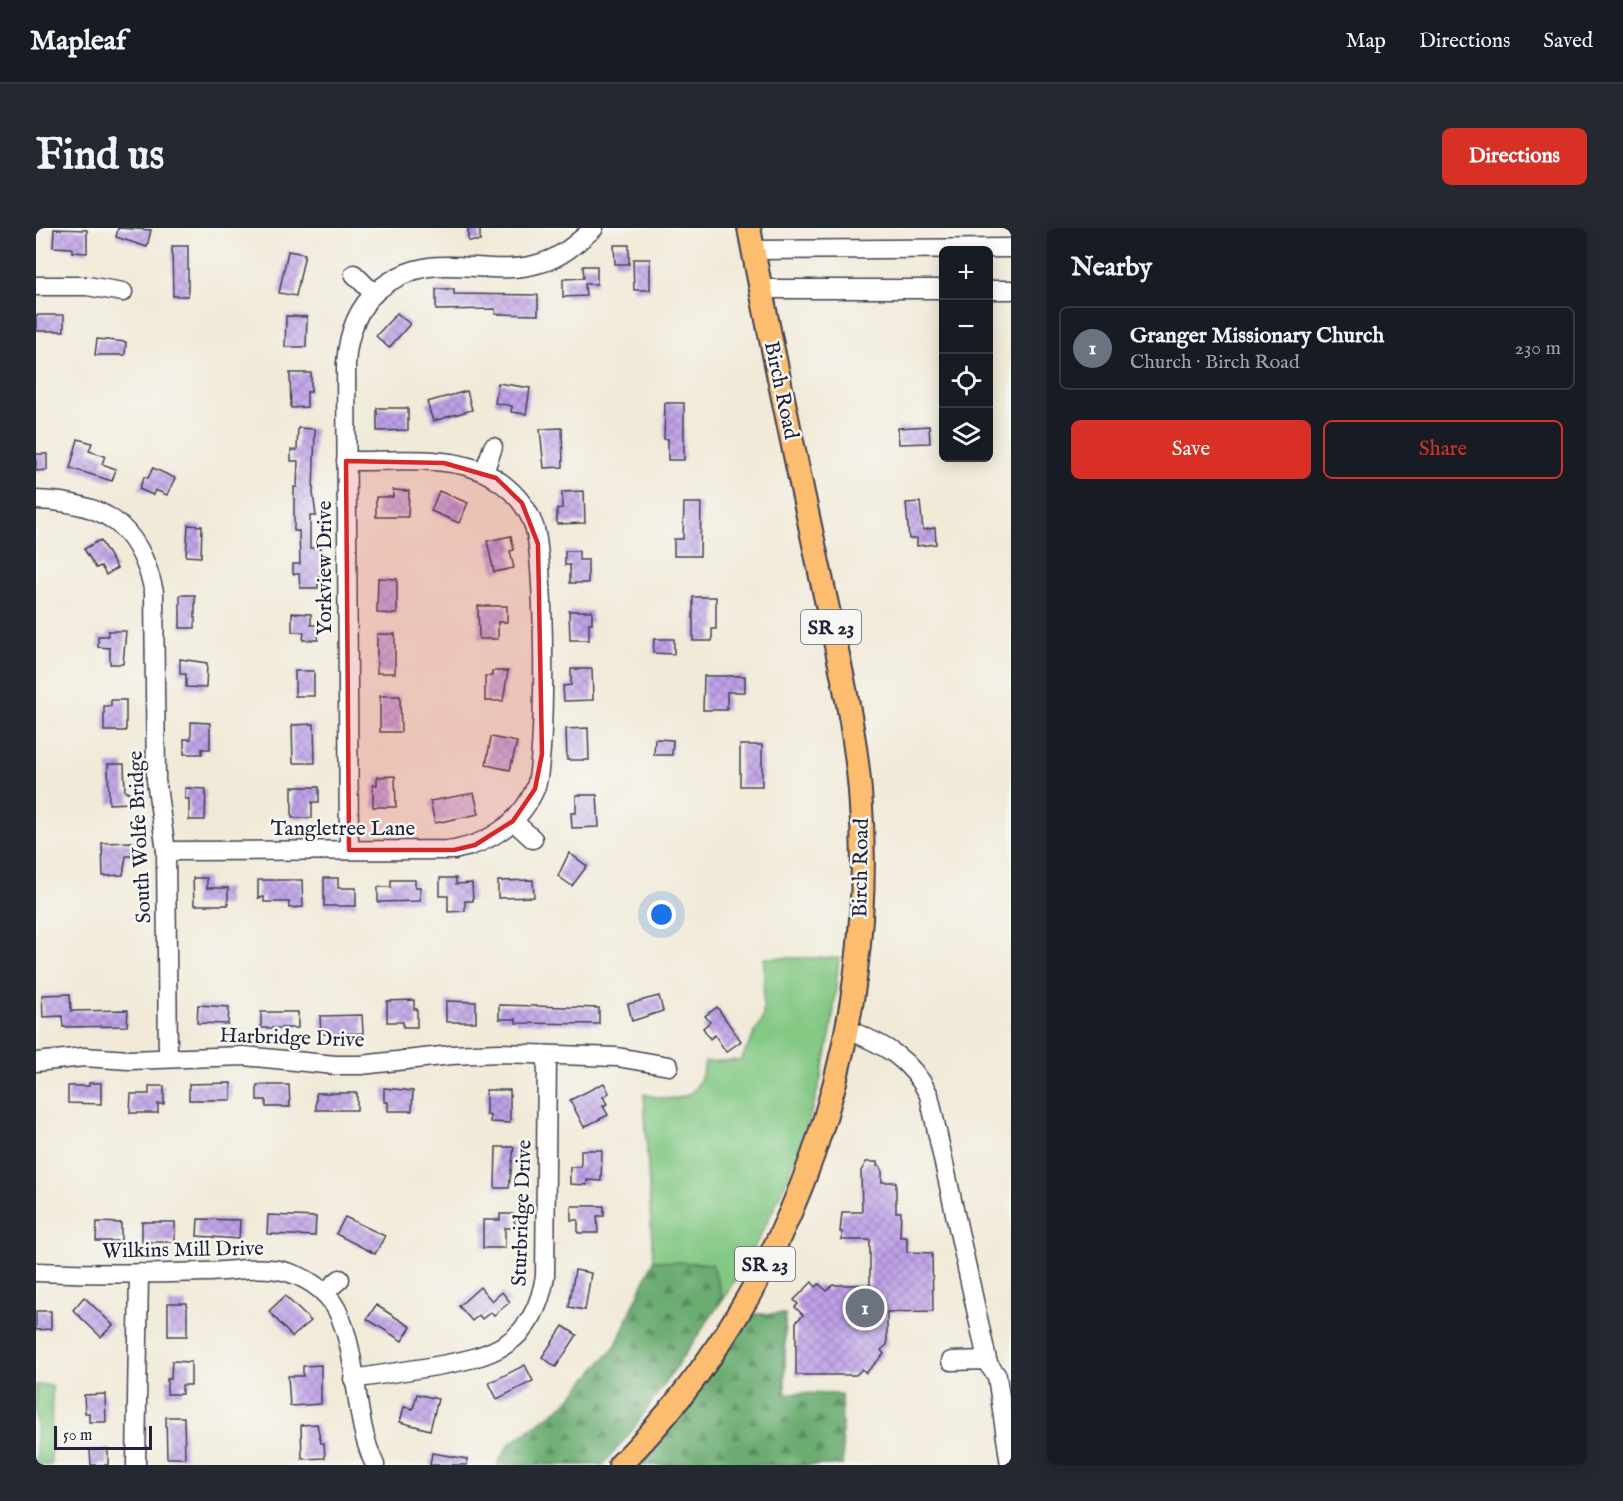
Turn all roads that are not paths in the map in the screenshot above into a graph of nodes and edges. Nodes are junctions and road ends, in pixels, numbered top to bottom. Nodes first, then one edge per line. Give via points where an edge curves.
1 (595, 228) edge
2 (749, 228) edge
3 (1011, 248) edge
4 (753, 250) junction
5 (354, 274) dead end
6 (36, 286) edge
7 (761, 289) junction
8 (939, 290) edge
9 (993, 290) edge
10 (1011, 290) edge
11 (123, 292) dead end
12 (374, 294) junction
13 (494, 447) dead end
14 (346, 461) junction
15 (484, 472) junction
16 (36, 500) edge
17 (513, 822) junction
18 (533, 839) dead end
19 (349, 850) junction
20 (166, 851) junction
21 (848, 1030) junction
22 (547, 1055) junction
23 (168, 1058) junction
24 (36, 1062) edge
25 (669, 1066) dead end
26 (36, 1272) edge
27 (139, 1273) junction
28 (340, 1279) dead end
29 (324, 1293) junction
30 (987, 1360) junction
31 (951, 1361) dead end
32 (353, 1379) junction
33 (1010, 1464) edge
34 (136, 1465) edge
35 (375, 1465) edge
36 (620, 1465) edge

1 - 12 street, Yorkview Drive via 569,249 541,263 506,267 433,265 394,278
2 - 4 main road, Birch Road / SR 23
3 - 4 street
4 - 7 main road, Birch Road / SR 23
5 - 12 street
6 - 11 street via 87,286
7 - 8 street
7 - 21 main road, Birch Road / SR 23 via 836,649 860,789 863,853 858,953
9 - 10 street
12 - 14 street, Yorkview Drive via 354,321 347,344
13 - 15 street
14 - 15 street via 444,463
14 - 19 street, Yorkview Drive
15 - 17 street, Tangletree Lane via 510,489 522,503 534,527 540,577 540,774
16 - 20 street, South Wolfe Bridge via 69,501 118,522 145,559 154,592 156,780
17 - 18 street
17 - 19 street, Tangletree Lane via 493,837 454,850
19 - 20 street, Tangletree Lane
20 - 23 street, South Wolfe Bridge
21 - 30 street via 894,1051 915,1072 929,1095
21 - 36 main road, SR 23 via 814,1155 763,1269 702,1367
22 - 23 street, Harbridge Drive via 451,1055 335,1065 244,1056
22 - 25 street, Harbridge Drive via 617,1057
22 - 32 street, Sturbridge Drive via 544,1276 542,1295 528,1323 504,1347 471,1360
23 - 24 street, Harbridge Drive via 84,1057
26 - 27 street, Wilkins Mill Drive
27 - 29 street, Wilkins Mill Drive via 281,1270 299,1276
27 - 34 street
28 - 29 street
29 - 32 street, Wilkins Mill Drive via 337,1311
30 - 31 street
30 - 33 street via 997,1376
32 - 35 street, Wilkins Mill Drive via 363,1436

